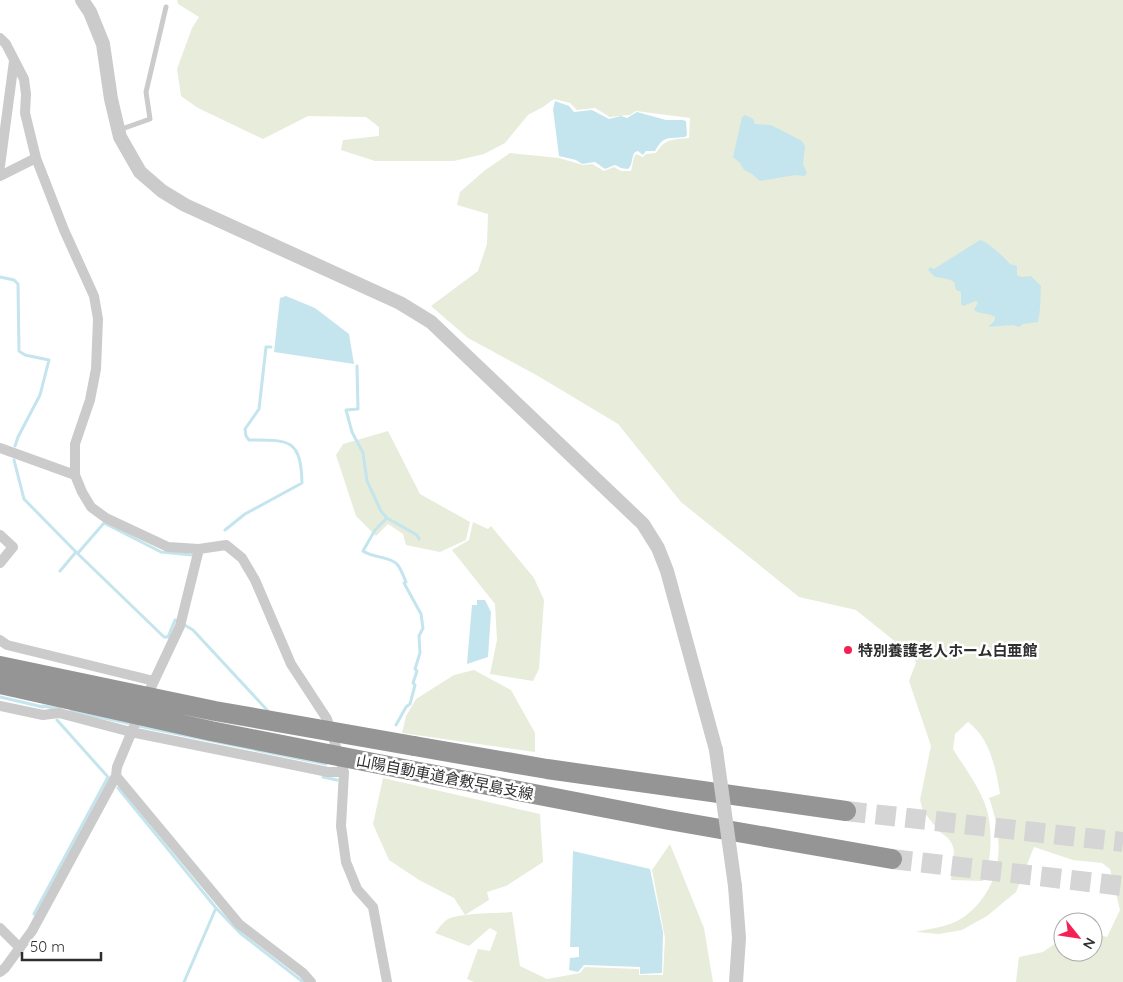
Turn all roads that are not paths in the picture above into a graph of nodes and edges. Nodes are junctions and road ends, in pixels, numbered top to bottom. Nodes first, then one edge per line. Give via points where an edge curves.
1 (82, 0) edge
2 (166, 7) dead end
3 (0, 38) edge
4 (14, 61) junction
5 (118, 130) junction
6 (36, 158) junction
7 (0, 166) edge
8 (0, 176) edge
9 (0, 448) edge
10 (75, 475) junction
11 (0, 534) edge
12 (199, 549) junction
13 (0, 563) edge
14 (0, 640) edge
15 (2, 671) edge
16 (154, 681) junction
17 (0, 706) edge
18 (131, 732) junction
19 (344, 772) junction
20 (116, 776) junction
21 (846, 811) tunnel mouth
22 (892, 859) tunnel mouth
23 (0, 928) edge
24 (20, 948) junction
25 (0, 972) edge
26 (311, 982) edge
27 (387, 982) edge
28 (736, 982) edge

1 - 5 street via 103,44
2 - 5 lane via 146,92 150,120
3 - 4 street
4 - 6 street via 24,78 25,113
4 - 7 street
5 - 28 street, bridge via 140,172 162,191 185,205 400,303 431,322 632,514 651,536 663,558 716,750 735,886 739,938
6 - 8 street
6 - 10 street via 94,296 98,319 96,369 90,400 75,444
9 - 10 street
10 - 12 street via 91,507 106,518 168,548
11 - 13 street via 13,546
12 - 16 street via 180,626
12 - 19 street via 226,545 242,558 255,580 291,664 327,719
14 - 16 street
15 - 21 highway, 山陽自動車道倉敷早島支線, bridge via 557,770
15 - 22 highway, 山陽自動車道倉敷早島支線, bridge via 211,730 668,820
16 - 18 street
17 - 18 street via 43,715 59,713
18 - 19 street via 328,772
18 - 20 street
19 - 27 street via 341,826 346,862 357,889 373,907
20 - 24 street
20 - 26 street via 240,924
23 - 24 street
24 - 25 street

